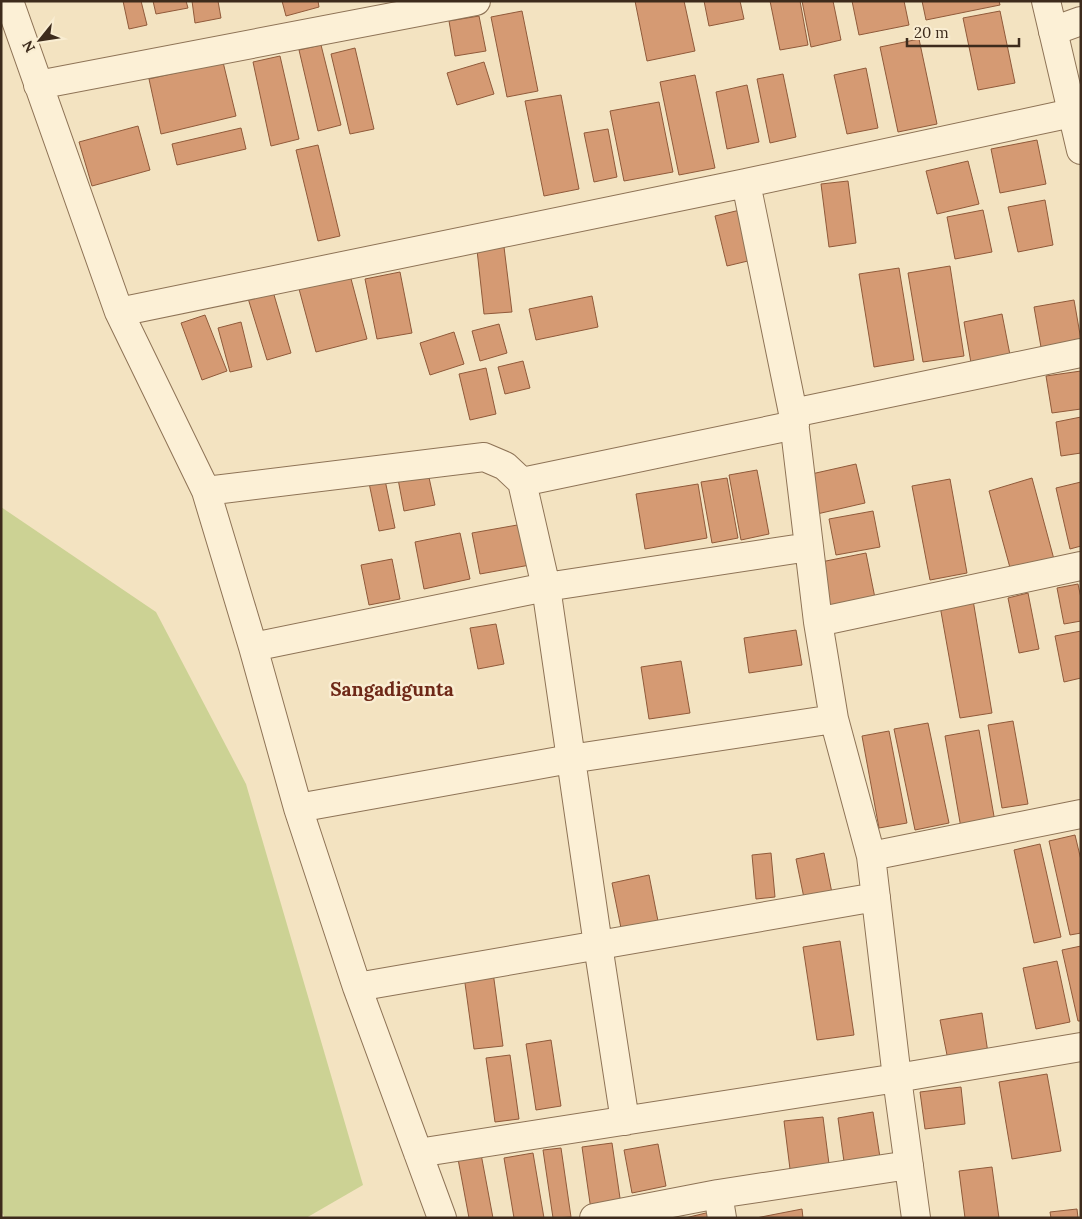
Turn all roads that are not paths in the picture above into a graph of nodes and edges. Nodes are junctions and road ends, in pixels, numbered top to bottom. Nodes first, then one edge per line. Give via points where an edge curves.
1 (9, 1) edge
2 (476, 1) edge
3 (1046, 1) edge
4 (1081, 21) edge
5 (1052, 31) junction
6 (38, 85) junction
7 (1072, 113) junction
8 (1081, 150) edge
9 (746, 184) junction
10 (119, 312) junction
11 (1081, 353) edge
12 (794, 419) junction
13 (522, 482) junction
14 (206, 491) junction
15 (809, 547) junction
16 (1081, 566) edge
17 (546, 587) junction
18 (818, 622) junction
19 (253, 647) junction
20 (834, 719) junction
21 (570, 758) junction
22 (298, 808) junction
23 (1081, 814) edge
24 (871, 856) junction
25 (876, 897) junction
26 (598, 945) junction
27 (357, 987) junction
28 (1081, 1047) edge
29 (897, 1078) junction
30 (625, 1121) junction
31 (418, 1154) junction
32 (909, 1166) junction
33 (720, 1206) edge
34 (600, 1217) edge
35 (442, 1218) edge
36 (916, 1218) edge

1 - 6 street
2 - 6 street
3 - 5 street
4 - 5 street
5 - 7 street
6 - 10 street
7 - 8 street
7 - 9 street
9 - 10 street
9 - 12 street
10 - 14 street
11 - 12 street
12 - 13 street
12 - 15 street
13 - 14 street via 505,466 484,457
13 - 17 street
14 - 19 street
15 - 17 street
15 - 18 street
16 - 18 street
17 - 19 street
17 - 21 street
18 - 20 street
19 - 22 street
20 - 21 street
20 - 24 street
21 - 22 street
21 - 26 street
22 - 27 street
23 - 24 street
24 - 25 street
25 - 26 street
25 - 29 street
26 - 27 street
26 - 30 street
27 - 31 street
28 - 29 street
29 - 30 street
29 - 32 street
30 - 31 street
31 - 35 street
32 - 33 street
32 - 36 street
33 - 34 street

